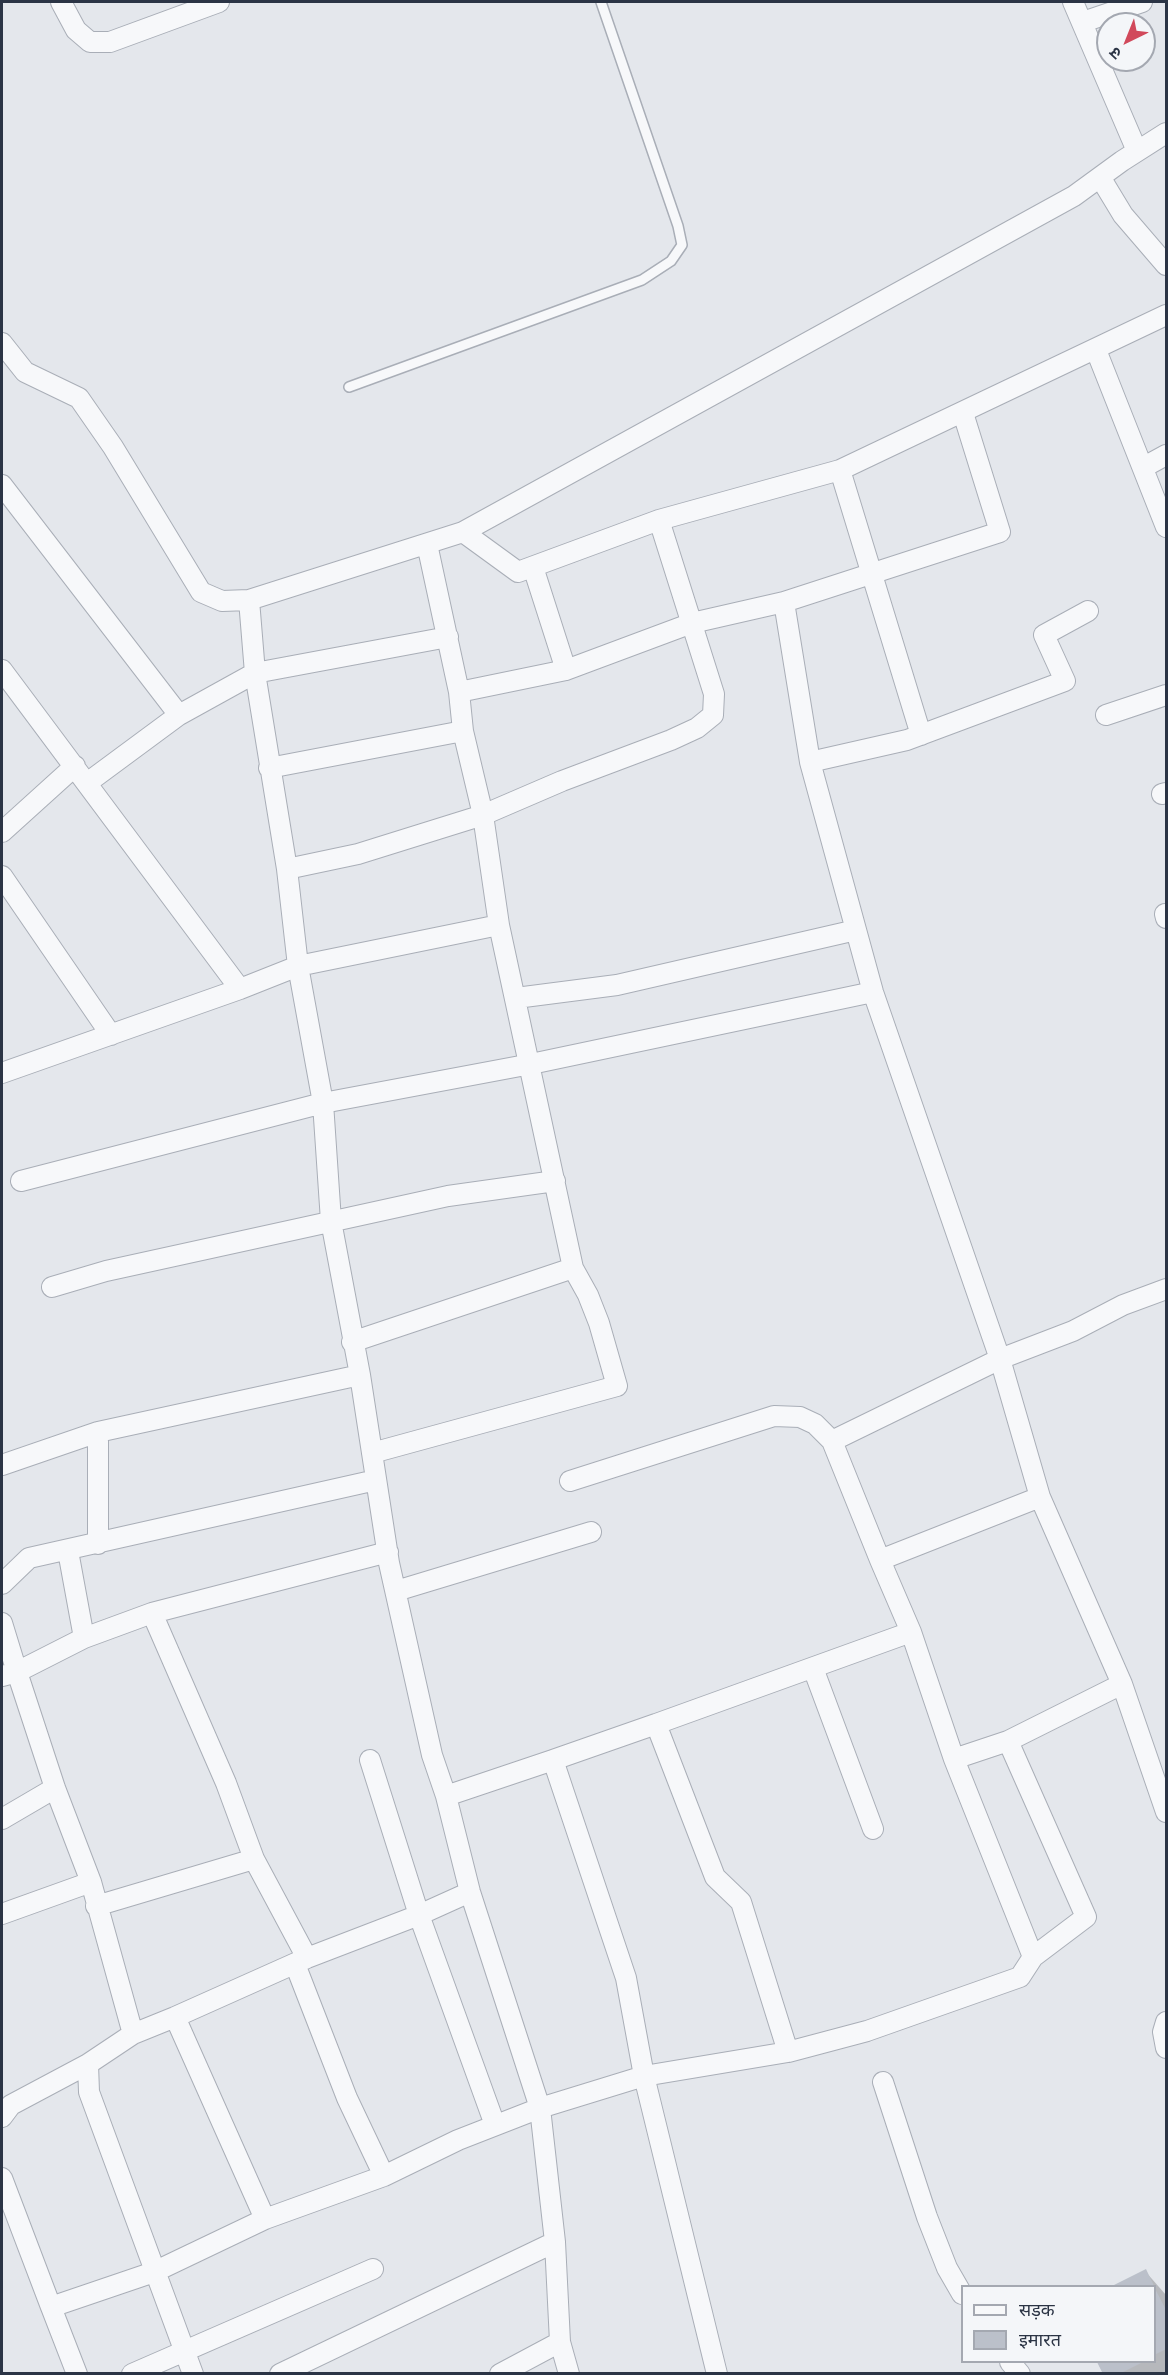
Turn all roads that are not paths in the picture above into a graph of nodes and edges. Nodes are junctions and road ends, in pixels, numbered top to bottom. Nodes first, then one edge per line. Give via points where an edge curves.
1 (61, 2) edge
2 (219, 2) edge
3 (601, 2) edge
4 (1073, 2) edge
5 (1142, 2) edge
6 (1083, 22) junction
7 (1167, 133) edge
8 (1137, 151) junction
9 (1100, 177) junction
10 (1167, 265) edge
11 (1167, 315) edge
12 (2, 343) edge
13 (1096, 350) junction
14 (349, 387) dead end
15 (963, 413) junction
16 (1167, 455) edge
17 (1144, 467) junction
18 (840, 470) junction
19 (2, 485) edge
20 (659, 520) junction
21 (1167, 527) edge
22 (463, 532) junction
23 (427, 544) junction
24 (533, 567) junction
25 (872, 573) junction
26 (249, 600) junction
27 (784, 602) junction
28 (1088, 611) dead end
29 (692, 623) junction
30 (448, 637) junction
31 (2, 670) edge
32 (566, 670) junction
33 (255, 673) junction
34 (459, 692) junction
35 (1167, 695) edge
36 (179, 715) junction
37 (1106, 715) dead end
38 (463, 731) junction
39 (921, 735) junction
40 (810, 762) junction
41 (75, 766) junction
42 (269, 768) junction
43 (87, 783) junction
44 (483, 815) junction
45 (2, 832) edge
46 (287, 869) junction
47 (2, 876) edge
48 (499, 925) junction
49 (856, 930) junction
50 (298, 966) junction
51 (240, 989) junction
52 (873, 992) junction
53 (516, 998) junction
54 (111, 1035) junction
55 (531, 1064) junction
56 (2, 1073) edge
57 (323, 1103) junction
58 (21, 1181) dead end
59 (555, 1181) junction
60 (331, 1221) junction
61 (573, 1268) junction
62 (52, 1287) dead end
63 (1167, 1289) edge
64 (352, 1342) junction
65 (1000, 1359) junction
66 (360, 1375) junction
67 (98, 1432) junction
68 (832, 1441) junction
69 (372, 1453) junction
70 (2, 1466) edge
71 (376, 1480) junction
72 (570, 1481) dead end
73 (1040, 1497) junction
74 (591, 1532) dead end
75 (98, 1544) junction
76 (68, 1551) junction
77 (388, 1552) junction
78 (880, 1560) junction
79 (2, 1584) edge
80 (396, 1591) junction
81 (152, 1612) junction
82 (2, 1623) edge
83 (911, 1632) junction
84 (84, 1638) junction
85 (813, 1668) junction
86 (9, 1674) edge
87 (1122, 1684) junction
88 (656, 1724) junction
89 (1008, 1741) junction
90 (954, 1759) junction
91 (370, 1760) dead end
92 (554, 1760) junction
93 (55, 1788) junction
94 (446, 1796) junction
95 (1167, 1812) edge
96 (2, 1819) edge
97 (873, 1829) dead end
98 (254, 1859) junction
99 (91, 1882) junction
100 (470, 1892) junction
101 (96, 1906) junction
102 (2, 1914) edge
103 (419, 1914) junction
104 (1033, 1957) junction
105 (301, 1961) junction
106 (175, 2018) junction
107 (1167, 2022) edge
108 (133, 2034) junction
109 (1167, 2048) edge
110 (788, 2052) junction
111 (88, 2064) junction
112 (644, 2076) junction
113 (883, 2082) dead end
114 (540, 2108) junction
115 (2, 2117) edge
116 (495, 2126) junction
117 (384, 2176) junction
118 (2, 2178) edge
119 (265, 2219) junction
120 (555, 2242) junction
121 (373, 2269) dead end
122 (154, 2272) junction
123 (961, 2291) edge
124 (51, 2307) junction
125 (560, 2342) junction
126 (184, 2351) junction
127 (77, 2373) edge
128 (132, 2373) edge
129 (193, 2373) edge
130 (280, 2373) edge
131 (500, 2373) edge
132 (569, 2373) edge
133 (717, 2373) edge

1 - 2 street via 76,30 90,42 110,42
3 - 14 lane via 678,225 682,245 672,261 642,280
4 - 6 street
5 - 6 street
6 - 8 street
7 - 8 street
8 - 9 street
9 - 10 street via 1123,215
9 - 22 street via 1064,202
11 - 13 street
12 - 26 street via 26,372 79,398 201,592 222,601
13 - 15 street
13 - 17 street
15 - 18 street
15 - 25 street via 1000,532
16 - 17 street
17 - 21 street
18 - 20 street
18 - 25 street
19 - 36 street
20 - 24 street
20 - 29 street
22 - 23 street
22 - 24 street via 518,572
23 - 26 street
23 - 30 street
24 - 32 street
25 - 27 street
25 - 39 street
26 - 33 street
27 - 29 street
27 - 40 street
28 - 39 street via 1044,635 1065,681
29 - 32 street
29 - 44 street via 714,694 713,715 671,740
30 - 33 street
30 - 34 street
31 - 41 street
32 - 34 street
33 - 36 street
33 - 42 street
34 - 38 street
35 - 37 street
36 - 43 street
38 - 42 street
38 - 44 street
39 - 40 street
40 - 49 street
41 - 43 street
41 - 45 street
42 - 46 street
43 - 51 street
44 - 46 street via 358,854
44 - 48 street
46 - 50 street
47 - 54 street
48 - 50 street
48 - 53 street
49 - 52 street
49 - 53 street via 617,985
50 - 51 street
50 - 57 street
51 - 54 street
52 - 55 street
52 - 65 street
53 - 55 street
54 - 56 street
55 - 57 street
55 - 59 street
57 - 58 street
57 - 60 street
59 - 60 street via 448,1196
59 - 61 street
60 - 62 street via 106,1271
60 - 64 street
61 - 64 street
61 - 69 street via 599,1323 617,1386
63 - 65 street
64 - 66 street
65 - 68 street
65 - 73 street
66 - 67 street
66 - 69 street
67 - 70 street
67 - 75 street
68 - 72 street via 815,1424 800,1417 774,1416
68 - 78 street
69 - 71 street
71 - 75 street
71 - 77 street
73 - 78 street
73 - 87 street
74 - 80 street
75 - 76 street
76 - 79 street via 29,1558
76 - 84 street
77 - 80 street
77 - 81 street
78 - 83 street
80 - 94 street via 432,1755
81 - 84 street
81 - 98 street via 226,1783
82 - 86 street
83 - 85 street
83 - 90 street
84 - 86 street
85 - 88 street
85 - 97 street
86 - 93 street
87 - 89 street
87 - 95 street
88 - 92 street
88 - 110 street via 715,1877 741,1902
89 - 90 street
89 - 104 street via 1086,1917
90 - 104 street
91 - 103 street
92 - 94 street
92 - 112 street via 626,1978
93 - 96 street
93 - 99 street
94 - 100 street
98 - 101 street
98 - 105 street
99 - 101 street
99 - 102 street
100 - 103 street
100 - 114 street
101 - 108 street
103 - 105 street
103 - 116 street
104 - 110 street via 1020,1977 867,2031
105 - 106 street
105 - 117 street via 347,2098
106 - 108 street
106 - 119 street
107 - 109 street via 1163,2032
108 - 111 street
110 - 112 street
111 - 115 street via 11,2105
111 - 122 street via 89,2092
112 - 114 street
112 - 133 street
113 - 123 street via 927,2217 947,2268
114 - 116 street
114 - 120 street
116 - 117 street
117 - 119 street
118 - 124 street
119 - 122 street
120 - 125 street
120 - 130 street
121 - 126 street
122 - 124 street
122 - 126 street
124 - 127 street
125 - 131 street
125 - 132 street
126 - 128 street
126 - 129 street

